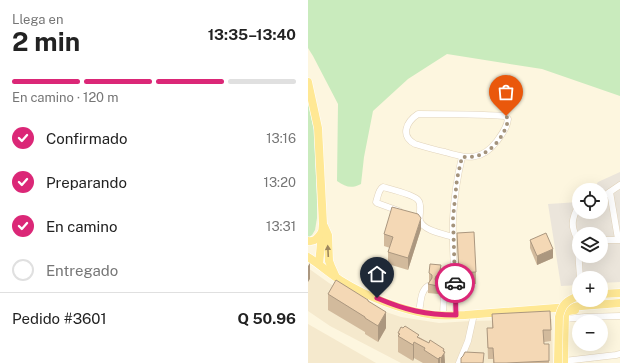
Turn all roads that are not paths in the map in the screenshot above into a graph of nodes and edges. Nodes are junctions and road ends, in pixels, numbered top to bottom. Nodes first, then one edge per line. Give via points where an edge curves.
1 (308, 82) edge
2 (462, 157) junction
3 (620, 185) edge
4 (610, 192) joint
5 (406, 213) edge
6 (413, 215) edge
7 (420, 217) junction
8 (323, 228) junction
9 (453, 237) junction
10 (608, 240) edge
11 (619, 240) edge
12 (308, 241) edge
13 (308, 257) edge
14 (319, 264) junction
15 (336, 278) junction
16 (428, 286) edge
17 (439, 288) edge
18 (620, 293) edge
19 (608, 294) edge
20 (572, 299) edge
21 (608, 303) edge
22 (620, 303) edge
23 (572, 305) edge
24 (578, 307) edge
25 (419, 312) junction
26 (474, 314) junction
27 (443, 315) junction
28 (456, 315) junction
29 (620, 316) edge
30 (565, 319) junction
31 (620, 354) edge
32 (562, 362) edge
33 (459, 363) edge

1 - 8 main road via 318,128
2 - 2 street via 472,157 490,150 505,130 508,118 497,115 418,114 410,121 407,134 412,142
2 - 9 street via 457,179
3 - 4 street
4 - 11 street
5 - 7 street via 377,203 380,189 383,187 418,199
6 - 7 street
7 - 9 street via 426,228
8 - 12 main road via 317,240
8 - 14 main road
15 -> 8 main road via 330,263 328,235
9 - 28 street
10 - 11 street
13 - 14 main road
14 - 15 main road
15 - 25 main road via 393,305
16 - 25 street via 422,292
17 - 27 street via 444,293
18 - 19 main road
20 - 32 main road, bridge via 562,307 559,317
21 - 22 main road
23 - 26 main road
24 - 30 main road via 566,312
25 - 27 main road
26 - 28 main road
26 - 33 street via 468,341
27 - 28 main road
29 - 30 street
30 - 32 main road
31 - 32 street

